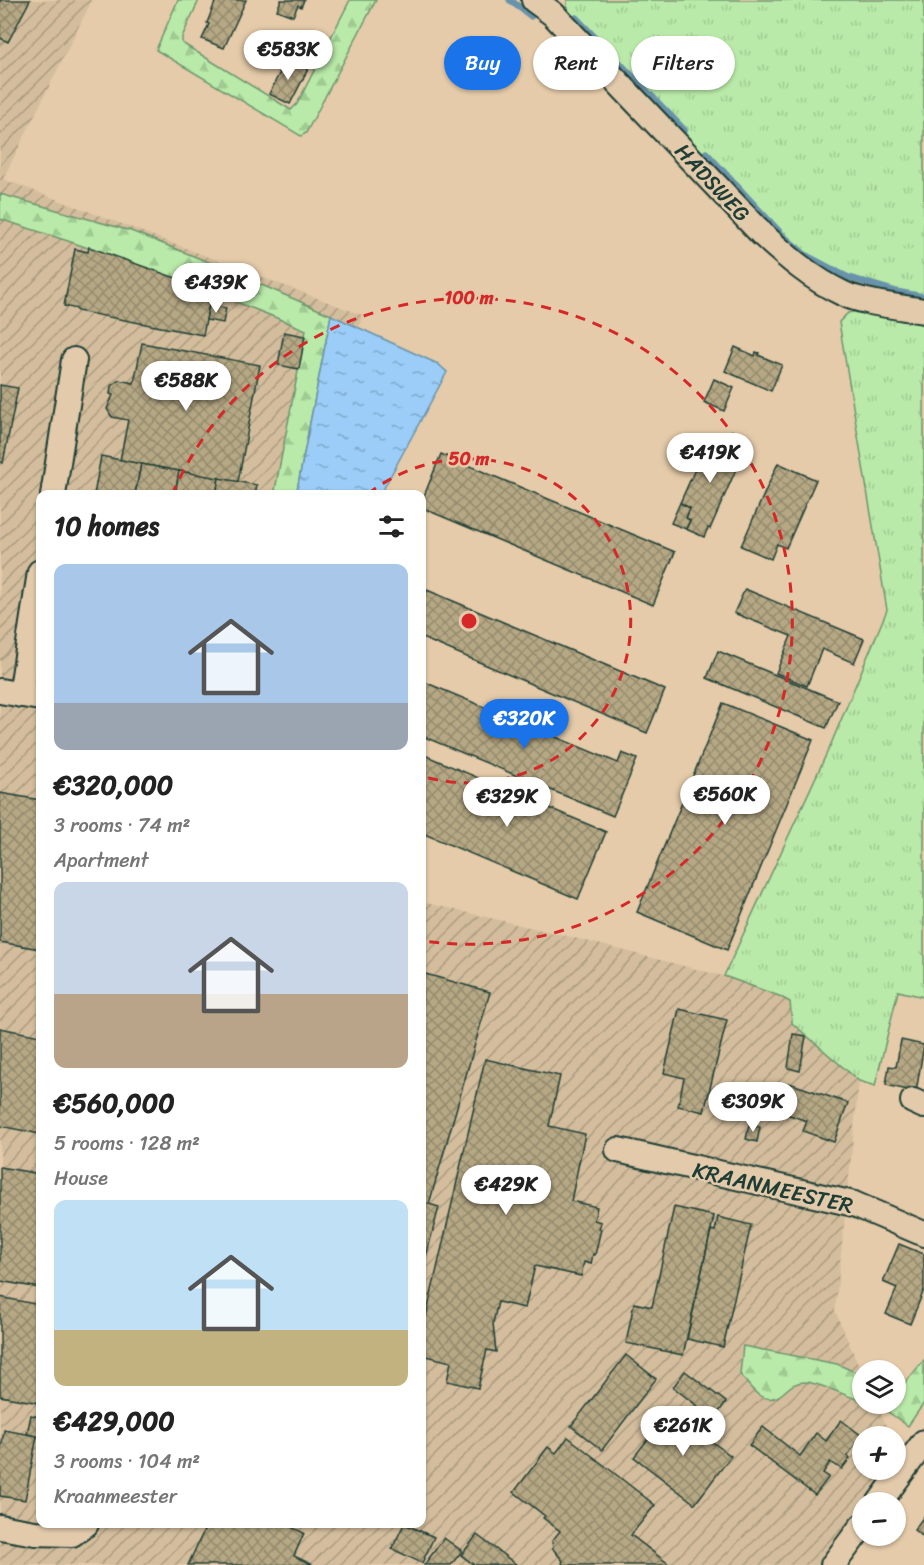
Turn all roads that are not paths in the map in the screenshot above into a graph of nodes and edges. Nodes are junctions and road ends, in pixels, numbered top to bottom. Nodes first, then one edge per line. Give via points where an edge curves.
1 (534, 0) edge
2 (924, 311) edge
3 (74, 360) dead end
4 (54, 490) edge
5 (36, 597) edge
6 (20, 695) edge
7 (618, 1150) dead end
8 (924, 1234) edge
9 (924, 1442) edge
10 (887, 1492) edge
11 (0, 1527) edge
12 (80, 1528) edge
13 (852, 1539) edge
14 (833, 1565) edge

1 - 2 street, HADSWEG via 554,14 794,264 843,294
3 - 4 street
5 - 6 street
7 - 8 street, KRAANMEESTER via 854,1204
9 - 10 street
11 - 12 street via 72,1534
13 - 14 street

